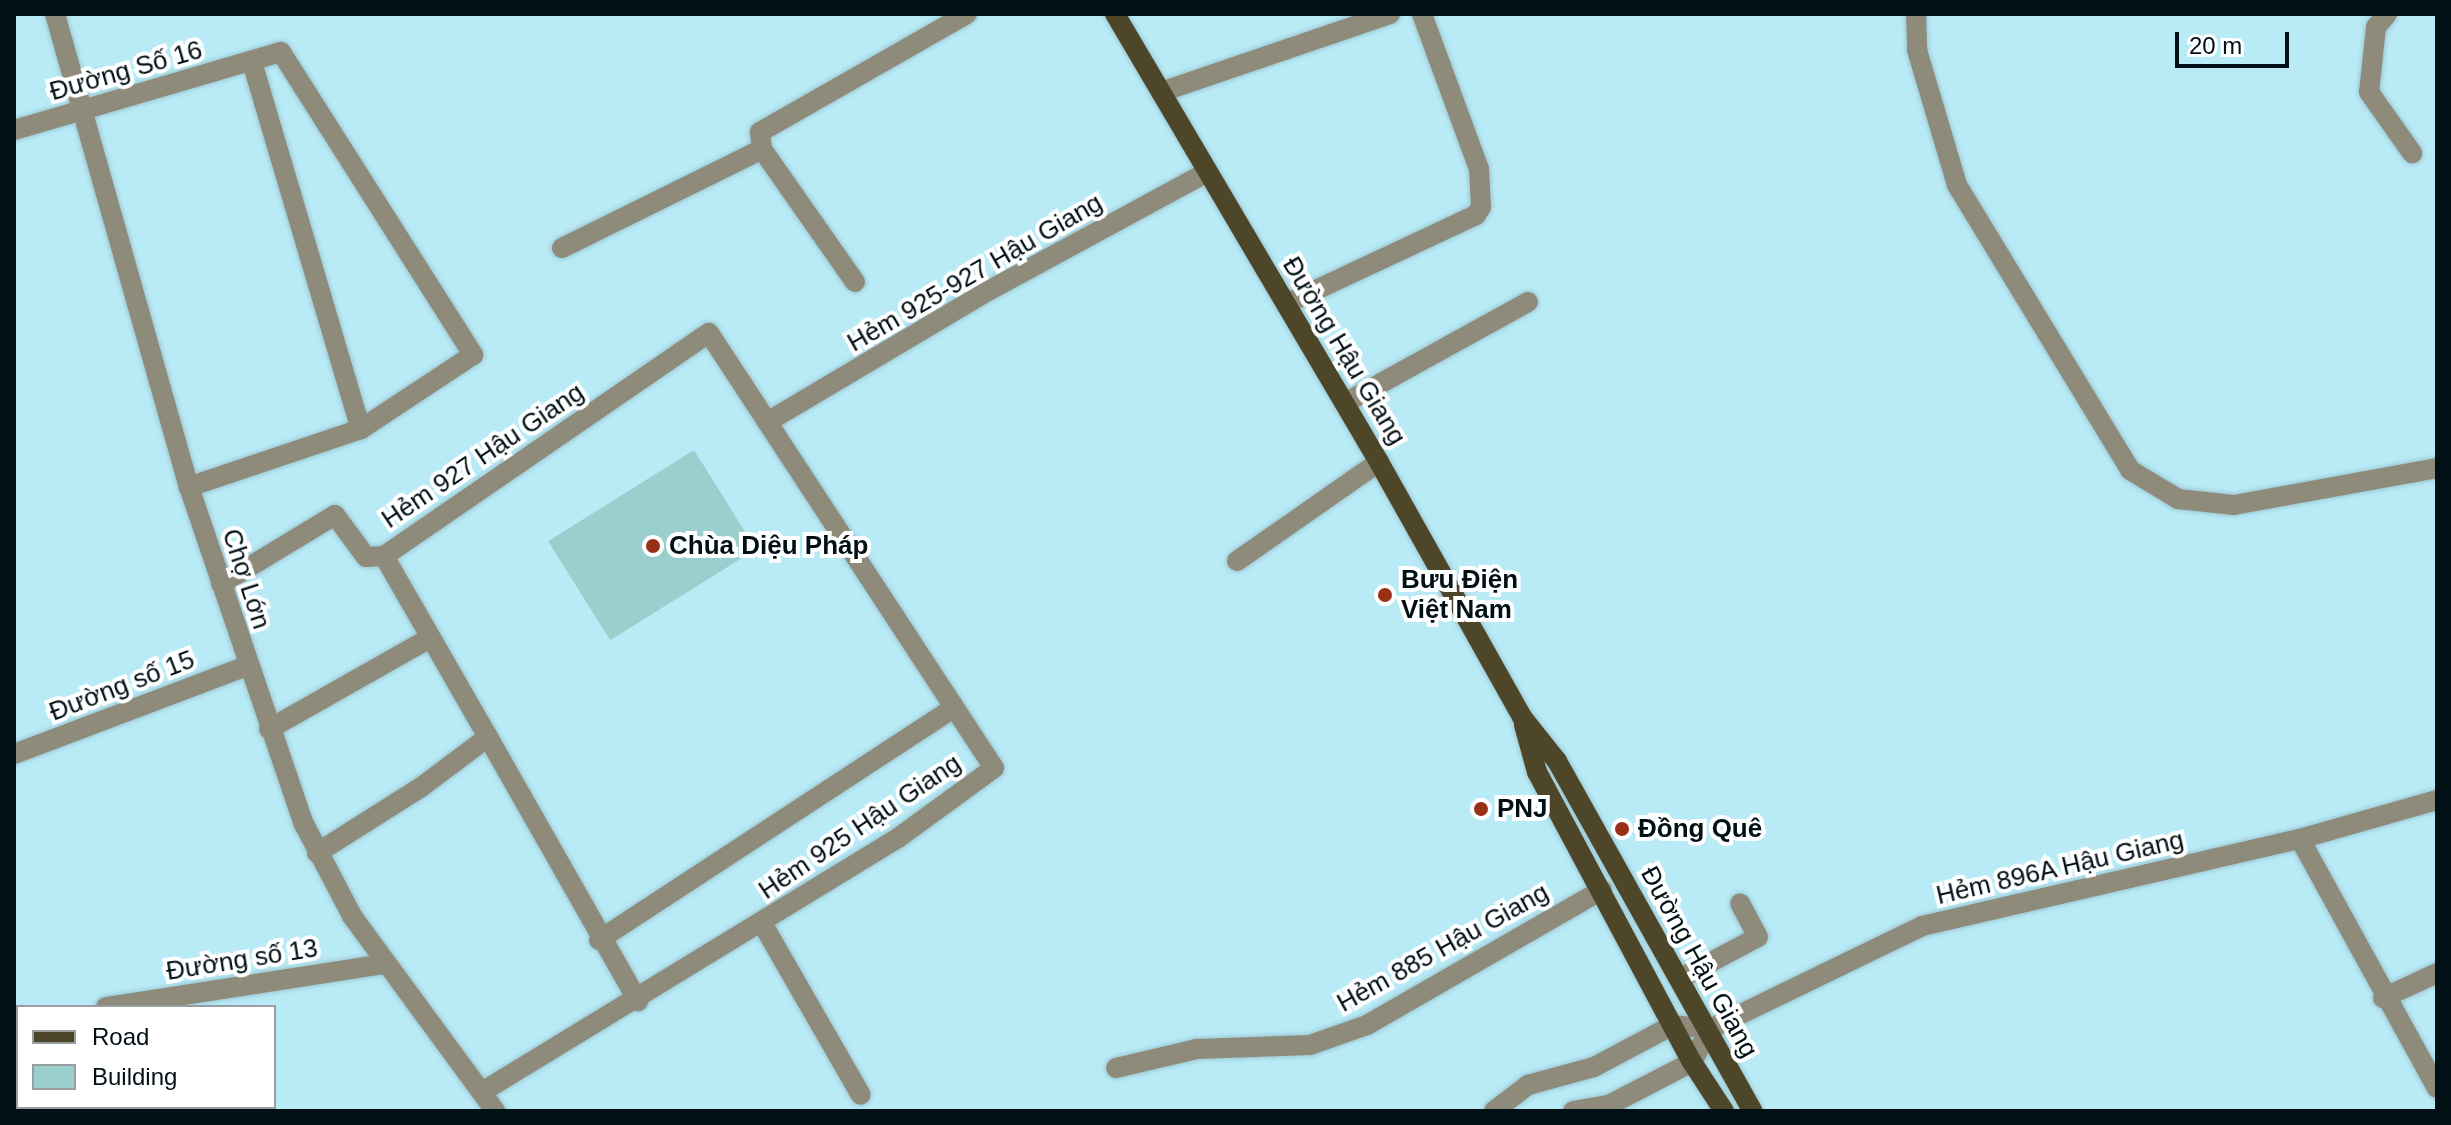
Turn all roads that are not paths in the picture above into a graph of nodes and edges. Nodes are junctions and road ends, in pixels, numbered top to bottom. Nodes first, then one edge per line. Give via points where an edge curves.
1 (55, 14) edge
2 (967, 14) edge
3 (1115, 14) edge
4 (1390, 14) edge
5 (1422, 14) edge
6 (1916, 14) edge
7 (2387, 14) edge
8 (252, 62) junction
9 (1161, 92) junction
10 (83, 111) junction
11 (14, 130) edge
12 (762, 149) junction
13 (2412, 153) dead end
14 (1207, 172) junction
15 (562, 248) dead end
16 (855, 282) dead end
17 (1528, 302) dead end
18 (1286, 304) junction
19 (1345, 403) junction
20 (769, 421) junction
21 (361, 429) junction
22 (1379, 462) junction
23 (2437, 468) edge
24 (189, 487) junction
25 (384, 556) junction
26 (1237, 561) dead end
27 (221, 584) junction
28 (428, 639) junction
29 (247, 666) junction
30 (953, 708) junction
31 (1522, 717) junction
32 (269, 729) junction
33 (488, 737) junction
34 (14, 754) edge
35 (2437, 800) edge
36 (2300, 839) junction
37 (317, 853) junction
38 (1602, 890) junction
39 (1740, 903) dead end
40 (762, 923) junction
41 (599, 940) junction
42 (385, 964) junction
43 (2437, 973) edge
44 (1679, 979) junction
45 (2383, 998) junction
46 (638, 1001) junction
47 (119, 1005) edge
48 (1673, 1025) junction
49 (1710, 1029) junction
50 (1692, 1062) junction
51 (1116, 1068) dead end
52 (2437, 1088) edge
53 (482, 1092) junction
54 (861, 1095) dead end
55 (495, 1111) edge
56 (1494, 1111) edge
57 (1573, 1111) edge
58 (1724, 1111) edge
59 (1753, 1111) edge

1 - 10 street, Chợ Lớn
2 - 12 street via 760,132
3 - 9 main road, Đường Hậu Giang
4 - 9 street
5 - 18 street via 1479,169 1481,207 1476,215
6 - 23 street via 1917,50 1957,185 2130,470 2178,499 2234,505
7 - 13 street via 2376,27 2369,92
8 - 10 street, Đường Số 16
8 - 21 street
8 - 21 street, Đường Số 16 via 281,52 473,355
9 - 14 main road, Đường Hậu Giang
10 - 11 street, Đường Số 16
10 - 24 street, Chợ Lớn
12 - 15 street
12 - 16 street
14 - 18 main road, Đường Hậu Giang
14 - 20 street, Hẻm 925-927 Hậu Giang via 990,290
17 - 19 street
18 - 19 main road, Đường Hậu Giang
19 - 22 main road, Đường Hậu Giang
20 - 25 street, Hẻm 927 Hậu Giang via 709,333
20 - 30 street, Hẻm 925 Hậu Giang
21 - 24 street
22 - 26 street
22 - 31 main road, Đường Hậu Giang
24 - 27 street, Chợ Lớn
25 - 27 street via 366,557 335,515
25 - 28 street, Hẻm 927 Hậu Giang
27 - 29 street, Chợ Lớn
28 - 32 street
28 - 33 street, Hẻm 927 Hậu Giang
29 - 32 street, Chợ Lớn
29 - 34 street, Đường số 15
30 - 40 street, Hẻm 925 Hậu Giang via 994,768 898,838
30 - 41 street
31 - 38 main road, Đường Hậu Giang via 1537,772
31 - 44 main road, Đường Hậu Giang via 1557,761
32 - 37 street, Chợ Lớn
33 - 37 street via 420,788
33 - 41 street, Hẻm 927 Hậu Giang
35 - 36 street, Hẻm 896A Hậu Giang
36 - 45 street
36 - 49 street, Hẻm 896A Hậu Giang via 1922,926
37 - 42 street, Chợ Lớn
38 - 48 main road, Đường Hậu Giang
38 - 51 street, Hẻm 885 Hậu Giang via 1367,1025 1310,1045 1197,1049
39 - 44 street via 1758,937
40 - 46 street, Hẻm 925 Hậu Giang
40 - 54 street
41 - 46 street, Hẻm 927 Hậu Giang
42 - 47 street, Đường số 13
42 - 53 street, Chợ Lớn
43 - 45 street
44 - 49 main road, Đường Hậu Giang
45 - 52 street
46 - 53 street, Hẻm 925 Hậu Giang
48 - 49 street
48 - 50 main road, Đường Hậu Giang
48 - 56 street via 1594,1067 1528,1085
49 - 50 street
49 - 59 main road, Đường Hậu Giang
50 - 57 street via 1611,1104
50 - 58 main road, Đường Hậu Giang
53 - 55 street, Chợ Lớn

